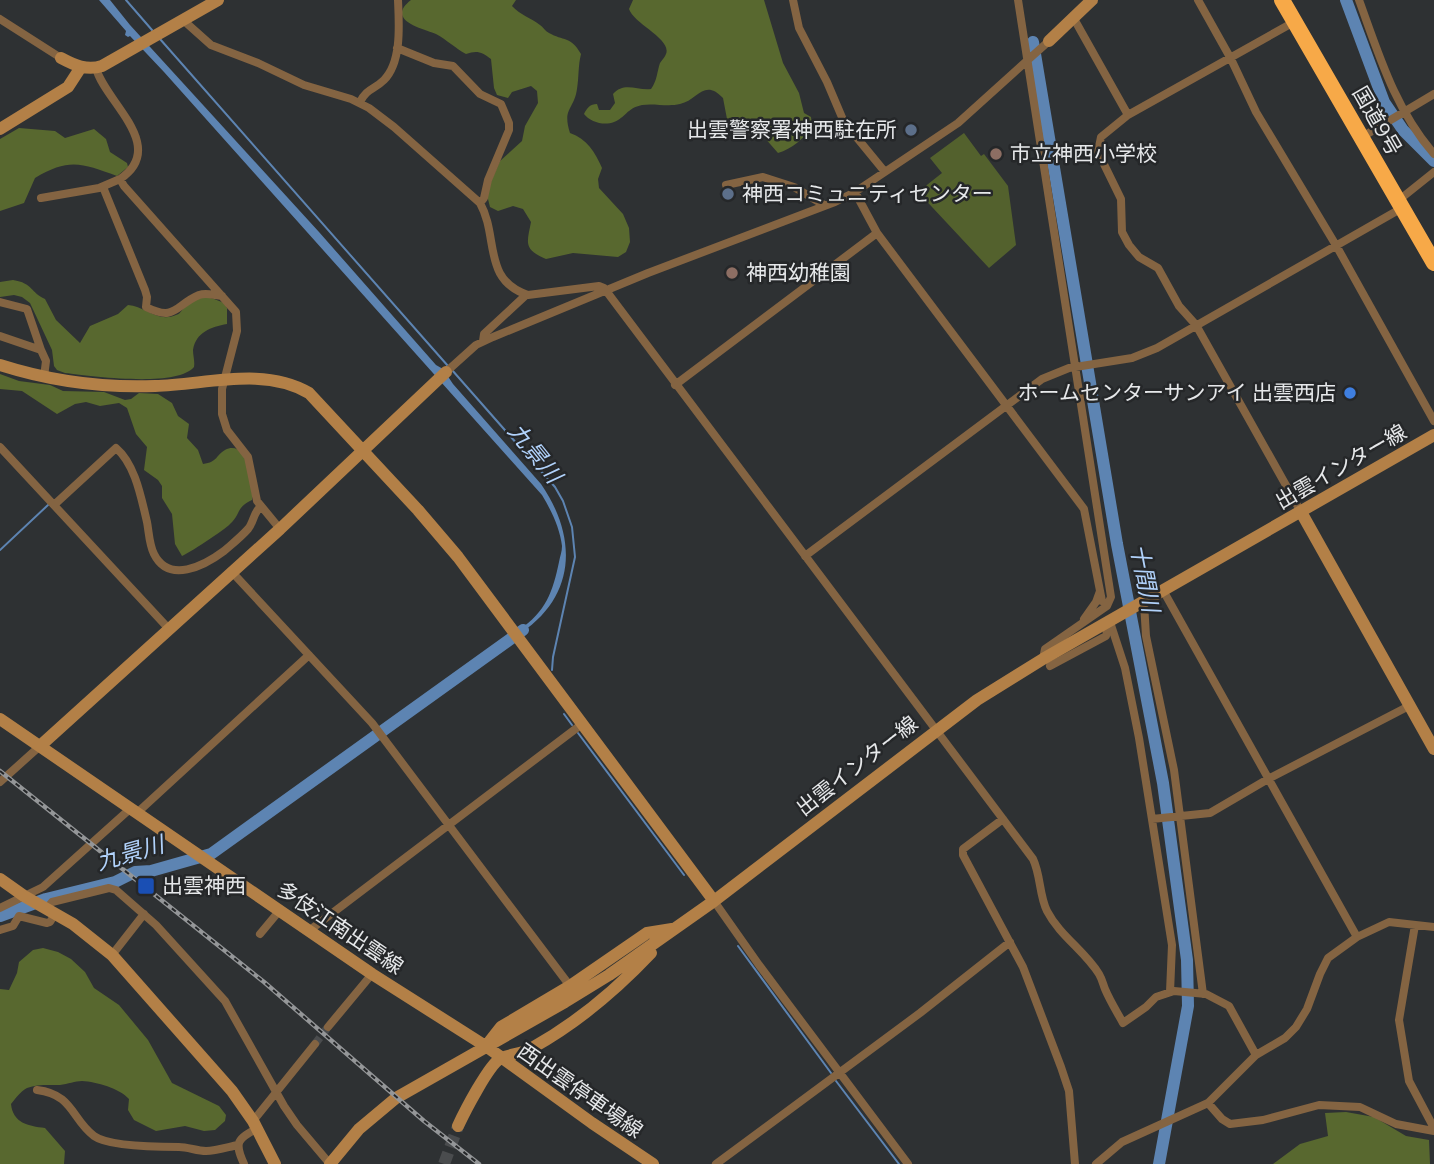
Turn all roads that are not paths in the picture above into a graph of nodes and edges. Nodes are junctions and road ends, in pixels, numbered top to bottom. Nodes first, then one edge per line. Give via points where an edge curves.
1 (218, 0) edge
2 (398, 0) edge
3 (793, 0) edge
4 (1018, 0) edge
5 (1092, 0) edge
6 (1198, 0) edge
7 (1282, 0) edge
8 (1359, 0) edge
9 (1073, 18) junction
10 (0, 19) edge
11 (183, 20) junction
12 (1294, 22) junction
13 (1049, 41) joint
14 (397, 48) junction
15 (61, 58) joint
16 (1029, 59) junction
17 (1231, 59) junction
18 (81, 67) junction
19 (96, 68) junction
20 (1434, 94) edge
21 (360, 102) junction
22 (1403, 111) junction
23 (1128, 115) junction
24 (0, 130) edge
25 (1362, 137) junction
26 (1434, 154) edge
27 (885, 172) junction
28 (1434, 172) edge
29 (120, 179) junction
30 (726, 185) dead end
31 (103, 187) junction
32 (855, 192) junction
33 (41, 198) dead end
34 (480, 203) junction
35 (1401, 204) junction
36 (824, 205) junction
37 (877, 233) junction
38 (1337, 247) junction
39 (1434, 263) edge
40 (606, 291) junction
41 (526, 295) junction
42 (222, 296) junction
43 (0, 302) edge
44 (1196, 326) junction
45 (0, 336) edge
46 (483, 341) junction
47 (41, 350) junction
48 (0, 365) edge
49 (1075, 367) junction
50 (446, 372) joint
51 (44, 377) junction
52 (224, 381) junction
53 (675, 385) junction
54 (1006, 405) junction
55 (1434, 421) edge
56 (1434, 435) edge
57 (0, 447) edge
58 (362, 449) junction
59 (54, 505) junction
60 (261, 506) junction
61 (1301, 512) junction
62 (280, 529) junction
63 (805, 556) junction
64 (231, 572) junction
65 (1100, 588) junction
66 (1164, 592) junction
67 (1102, 601) dead end
68 (1142, 604) junction
69 (1111, 624) junction
70 (1079, 625) junction
71 (169, 629) junction
72 (1044, 654) dead end
73 (309, 655) junction
74 (1049, 666) dead end
75 (1409, 706) junction
76 (0, 719) edge
77 (582, 724) junction
78 (936, 729) junction
79 (40, 746) junction
80 (1434, 749) edge
81 (1268, 779) junction
82 (0, 782) edge
83 (134, 810) junction
84 (1179, 816) junction
85 (1003, 819) junction
86 (1154, 819) junction
87 (449, 825) junction
88 (0, 879) edge
89 (24, 896) junction
90 (715, 901) junction
91 (0, 908) edge
92 (280, 910) junction
93 (50, 911) junction
94 (144, 914) junction
95 (1415, 925) junction
96 (1434, 927) edge
97 (0, 930) edge
98 (310, 930) junction
99 (672, 931) junction
100 (260, 934) dead end
101 (1357, 937) junction
102 (1010, 942) junction
103 (112, 955) junction
104 (372, 974) junction
105 (570, 986) junction
106 (1172, 992) junction
107 (1201, 993) junction
108 (328, 1027) tunnel mouth
109 (315, 1044) tunnel mouth
110 (487, 1048) junction
111 (530, 1050) junction
112 (1256, 1055) junction
113 (500, 1058) junction
114 (840, 1071) junction
115 (525, 1075) junction
116 (37, 1090) dead end
117 (276, 1092) junction
118 (1208, 1103) junction
119 (256, 1124) junction
120 (457, 1126) tunnel mouth
121 (1434, 1130) edge
122 (238, 1145) junction
123 (244, 1164) edge
124 (275, 1164) edge
125 (330, 1164) edge
126 (653, 1164) edge
127 (716, 1164) edge
128 (908, 1164) edge
129 (1074, 1164) edge
130 (1096, 1164) edge

1 - 11 street
2 - 14 street
3 - 27 street via 799,28 846,126
4 - 16 street
5 - 9 street
6 - 17 street
7 - 12 highway, 国道9号
8 - 22 street
9 - 13 street
9 - 23 street
10 - 15 street
11 - 19 street
11 - 21 street via 211,45 304,85
12 - 17 street
12 - 25 highway, 国道9号
13 - 16 street
14 - 21 street via 386,78
14 - 34 street via 453,66 480,94 501,104 509,130
15 - 18 street
16 - 27 street via 958,123
16 - 49 street
17 - 23 street
17 - 38 street via 1256,112
18 - 19 street
18 - 24 street via 68,87
19 - 29 street via 136,138 136,159
20 - 22 street
21 - 34 street
22 - 25 street
22 - 26 street
23 - 44 street via 1101,137 1098,152 1121,199 1122,232 1139,257 1158,268
25 - 35 highway, 国道9号
27 - 32 street
28 - 35 street
29 - 31 street
29 - 42 street
30 - 36 street via 762,177 794,187
31 - 33 street
31 - 42 street via 145,290 146,307 168,314 202,294
32 - 36 street
32 - 37 street
34 - 41 street via 497,272
35 - 38 street
35 - 39 highway, 国道9号
36 - 40 street
37 - 53 street
37 - 54 street
38 - 44 street
38 - 55 street
40 - 41 street via 599,286
40 - 46 street
40 - 53 street
41 - 46 street via 484,334
42 - 52 street via 234,309 238,323
43 - 47 street via 27,309
44 - 49 street via 1132,358
44 - 61 street
45 - 47 street
46 - 50 street
47 - 51 street via 46,361
48 - 51 street
49 - 54 street via 1042,379
49 - 70 street via 1111,597 1107,606
50 - 58 street
51 - 52 street via 132,386
52 - 58 street via 265,378 300,388
52 - 60 street via 222,414 227,430 248,457 254,494
53 - 63 street
54 - 63 street
54 - 65 street via 1084,509
56 - 61 street, 出雲インター線
57 - 59 street
58 - 62 street
58 - 77 street via 445,542
59 - 60 street via 116,448 129,464 154,554 175,571 197,568 224,550 248,529
59 - 71 street
60 - 62 street
61 - 66 street, 出雲インター線
61 - 75 street
62 - 64 street
63 - 78 street
64 - 71 street
64 - 73 street
65 - 67 street
65 - 70 street
66 - 68 street, 出雲インター線
66 - 81 street
68 - 69 street, 出雲インター線
68 - 84 street
69 - 74 street via 1107,636
69 - 78 street, 出雲インター線 via 1011,678
69 - 86 street via 1125,668
70 - 72 street
71 - 79 street
73 - 83 street
73 - 87 street via 375,727
75 - 80 street
75 - 81 street
76 - 79 street, 多伎江南出雲線
77 - 87 street
77 - 90 street
78 - 85 street
78 - 90 street, 出雲インター線
79 - 82 street
79 - 83 street, 多伎江南出雲線
81 - 84 street via 1210,813
81 - 101 street
83 - 89 street via 43,887
83 - 92 street, 多伎江南出雲線
84 - 86 street
84 - 107 street
85 - 102 street via 963,849
85 - 106 street via 1039,871 1048,912 1101,976 1123,1023 1156,997
86 - 106 street via 1172,945
87 - 98 street
87 - 105 street
88 - 89 street
89 - 91 street
89 - 93 street
90 - 99 street, 出雲インター線
90 - 114 street
92 - 98 street, 多伎江南出雲線
92 - 100 street
93 - 94 street via 52,902 109,888
93 - 97 street via 50,922 19,916 13,926
93 - 103 street
94 - 103 street
94 - 117 street via 225,1001
95 - 96 street
95 - 101 street via 1389,922
95 - 121 street via 1399,1020 1409,1081
98 - 104 street, 多伎江南出雲線
99 - 105 street via 647,933
99 - 111 street via 613,991
99 - 125 street, 出雲インター線 via 598,982 396,1098 359,1129
101 - 112 street via 1328,958 1296,1027
102 - 114 street
102 - 129 street via 1069,1091
103 - 119 street
104 - 108 street
104 - 110 street, 多伎江南出雲線
105 - 110 street via 501,1027
106 - 107 street
107 - 112 street via 1229,1006
109 - 117 street
110 - 113 street, 西出雲停車場線
111 - 113 street
111 - 115 street
112 - 118 street
113 - 115 street, 西出雲停車場線
113 - 120 street
114 - 127 street
114 - 128 street
115 - 126 street, 西出雲停車場線
116 - 122 street via 56,1095 99,1139 203,1151
117 - 119 street
117 - 125 street via 296,1125
118 - 121 street via 1230,1124 1319,1105 1360,1107 1396,1124
118 - 130 street via 1122,1142
119 - 122 street
119 - 124 street
122 - 123 street

